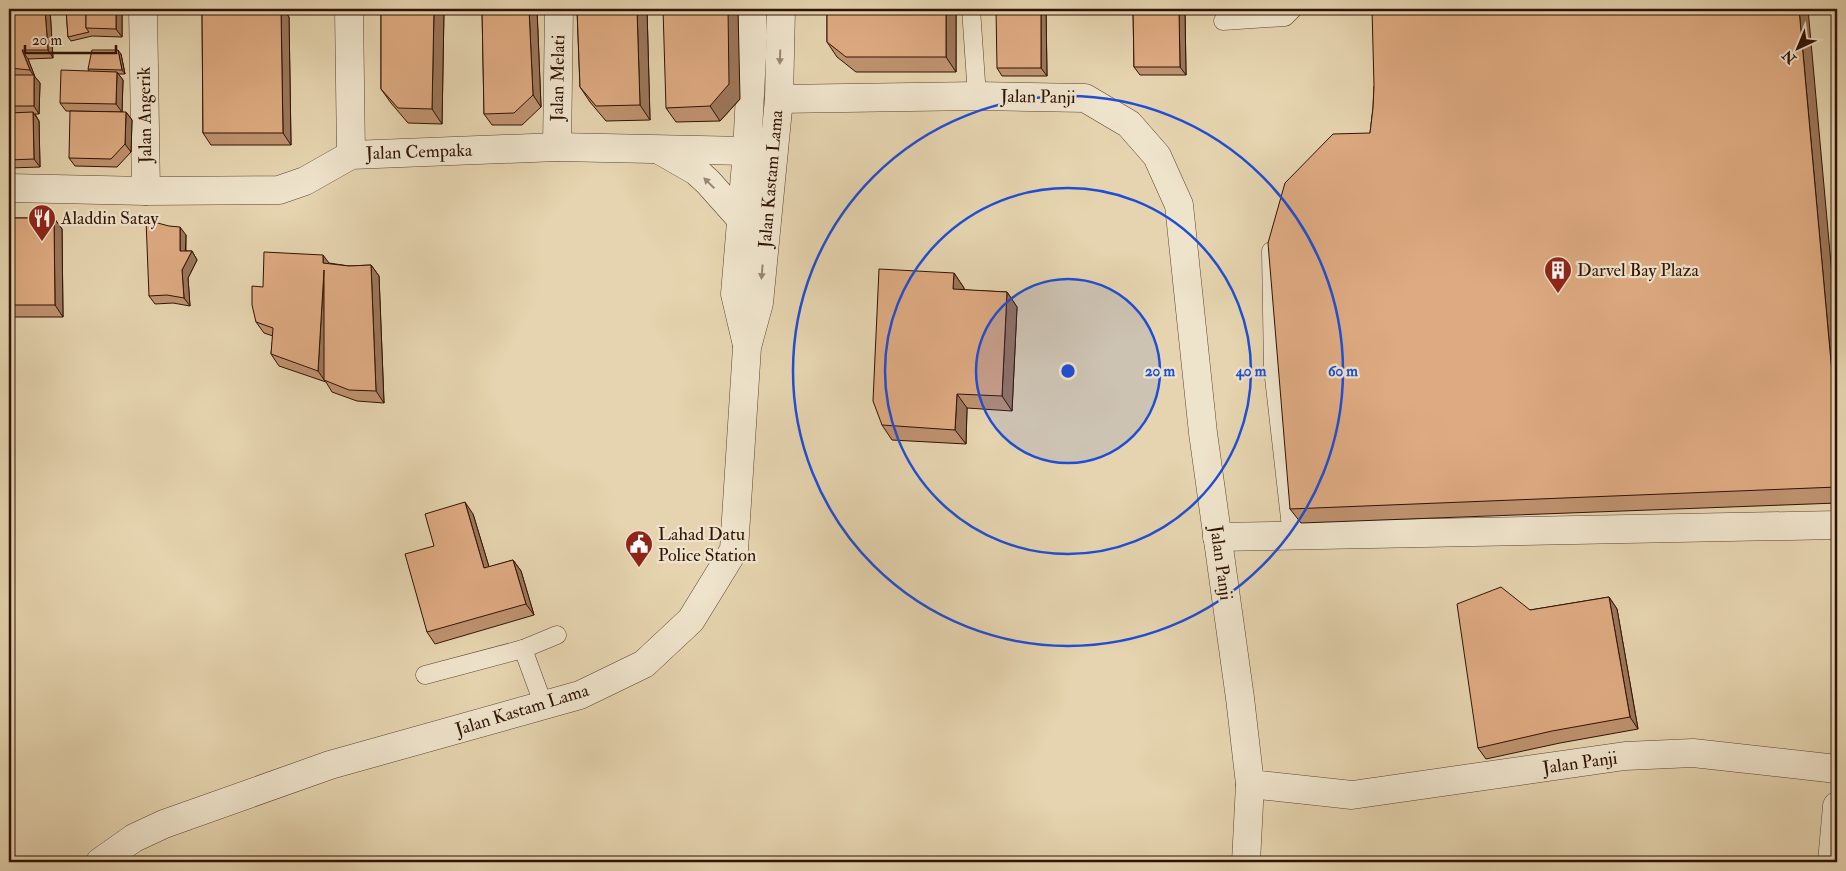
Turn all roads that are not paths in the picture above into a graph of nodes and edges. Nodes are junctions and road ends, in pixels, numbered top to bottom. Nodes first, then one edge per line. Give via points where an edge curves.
1 (143, 9) edge
2 (348, 9) edge
3 (559, 9) edge
4 (752, 9) edge
5 (781, 9) edge
6 (972, 9) edge
7 (1293, 9) edge
8 (1223, 21) dead end
9 (976, 96) junction
10 (779, 99) junction
11 (557, 147) junction
12 (658, 149) junction
13 (747, 151) junction
14 (351, 155) junction
15 (9, 188) edge
16 (146, 191) junction
17 (741, 219) junction
18 (1276, 236) edge
19 (748, 346) junction
20 (1837, 524) edge
21 (1292, 536) junction
22 (1217, 537) junction
23 (557, 636) dead end
24 (523, 649) junction
25 (425, 675) dead end
26 (544, 706) junction
27 (1837, 769) edge
28 (1250, 784) junction
29 (1837, 806) edge
30 (100, 862) edge
31 (1246, 862) edge
32 (1832, 862) edge

1 - 16 street, Jalan Angerik
2 - 14 street
3 - 11 street, Jalan Melati
4 - 13 street, Jalan Kastam Lama
5 -> 10 street, Jalan Kastam Lama
6 - 9 lane
7 - 8 lane via 1285,16
9 - 10 street, Jalan Panji
9 - 22 street, Jalan Panji via 1085,98 1129,124 1157,156 1179,205
10 -> 19 street, Jalan Kastam Lama via 759,303
11 - 12 street, Jalan Cempaka
11 - 14 street, Jalan Cempaka
12 - 13 street, Jalan Cempaka
17 -> 12 street via 696,171
13 - 17 street, Jalan Kastam Lama
14 - 16 street, Jalan Cempaka via 305,181 279,190
15 - 16 street, Jalan Cempaka
17 - 19 street, Jalan Kastam Lama via 735,294
18 - 21 lane via 1270,254 1273,369
19 - 26 street, Jalan Kastam Lama via 734,550 691,620 644,664 580,696
20 - 21 street
21 - 22 street
22 - 28 street, Jalan Panji
23 - 24 lane
24 - 25 lane
24 - 26 lane
26 - 30 street, Jalan Kastam Lama via 330,765 164,824 134,838
27 - 28 street, Jalan Panji via 1693,753 1625,756 1352,795
28 - 31 street
29 - 32 street

